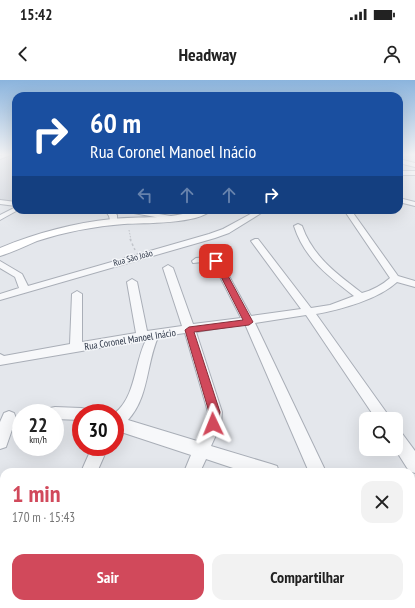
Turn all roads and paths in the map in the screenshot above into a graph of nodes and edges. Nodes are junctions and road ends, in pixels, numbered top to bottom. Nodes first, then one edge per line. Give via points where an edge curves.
1 (403, 201) edge
2 (0, 202) edge
3 (12, 204) edge
4 (415, 204) edge
5 (12, 211) edge
6 (112, 214) edge
7 (146, 214) edge
8 (194, 214) edge
9 (255, 214) edge
10 (350, 214) edge
11 (0, 218) edge
12 (171, 218) junction
13 (128, 221) junction
14 (114, 222) junction
15 (298, 226) dead end
16 (255, 241) dead end
17 (0, 252) edge
18 (139, 256) junction
19 (196, 261) dead end
20 (0, 264) edge
21 (168, 268) dead end
22 (395, 278) junction
23 (132, 282) dead end
24 (415, 284) edge
25 (24, 289) junction
26 (77, 294) dead end
27 (0, 297) edge
28 (362, 298) junction
29 (309, 312) junction
30 (249, 322) junction
31 (189, 330) junction
32 (148, 335) junction
33 (76, 348) junction
34 (1, 360) edge
35 (379, 412) edge
36 (124, 414) edge
37 (10, 418) edge
38 (124, 425) edge
39 (0, 442) edge
40 (403, 447) edge
41 (202, 451) junction
42 (96, 456) edge
43 (415, 465) edge
44 (91, 468) edge
45 (194, 468) edge
46 (258, 468) edge
47 (316, 468) edge

1 - 4 street
2 - 3 street
5 - 11 street
6 - 14 street
7 - 12 street
8 - 12 street
9 - 18 street, Rua São João via 226,231
10 - 22 street
12 - 13 street
13 - 14 street
13 - 18 path via 131,242
14 - 17 street via 37,237
15 - 28 street via 310,252
16 - 29 street
18 - 25 street, Rua São João
19 - 30 street via 215,258
20 - 25 street via 19,276
21 - 31 street
22 - 24 street
22 - 28 street, Rua Coronel Manoel Inácio via 388,285
23 - 32 street
25 - 27 street, Rua São João
26 - 33 street
28 - 29 street, Rua Coronel Manoel Inácio via 332,308
29 - 30 street, Rua Coronel Manoel Inácio
29 - 35 street
30 - 31 street, Rua Coronel Manoel Inácio
30 - 47 street
31 - 32 street, Rua Coronel Manoel Inácio
31 - 41 street via 215,412
32 - 33 street, Rua Coronel Manoel Inácio
32 - 36 street via 138,394 131,408
33 - 34 street, Rua Coronel Manoel Inácio
37 - 39 street
38 - 41 street
40 - 43 street
41 - 45 street
41 - 46 street
42 - 44 street

